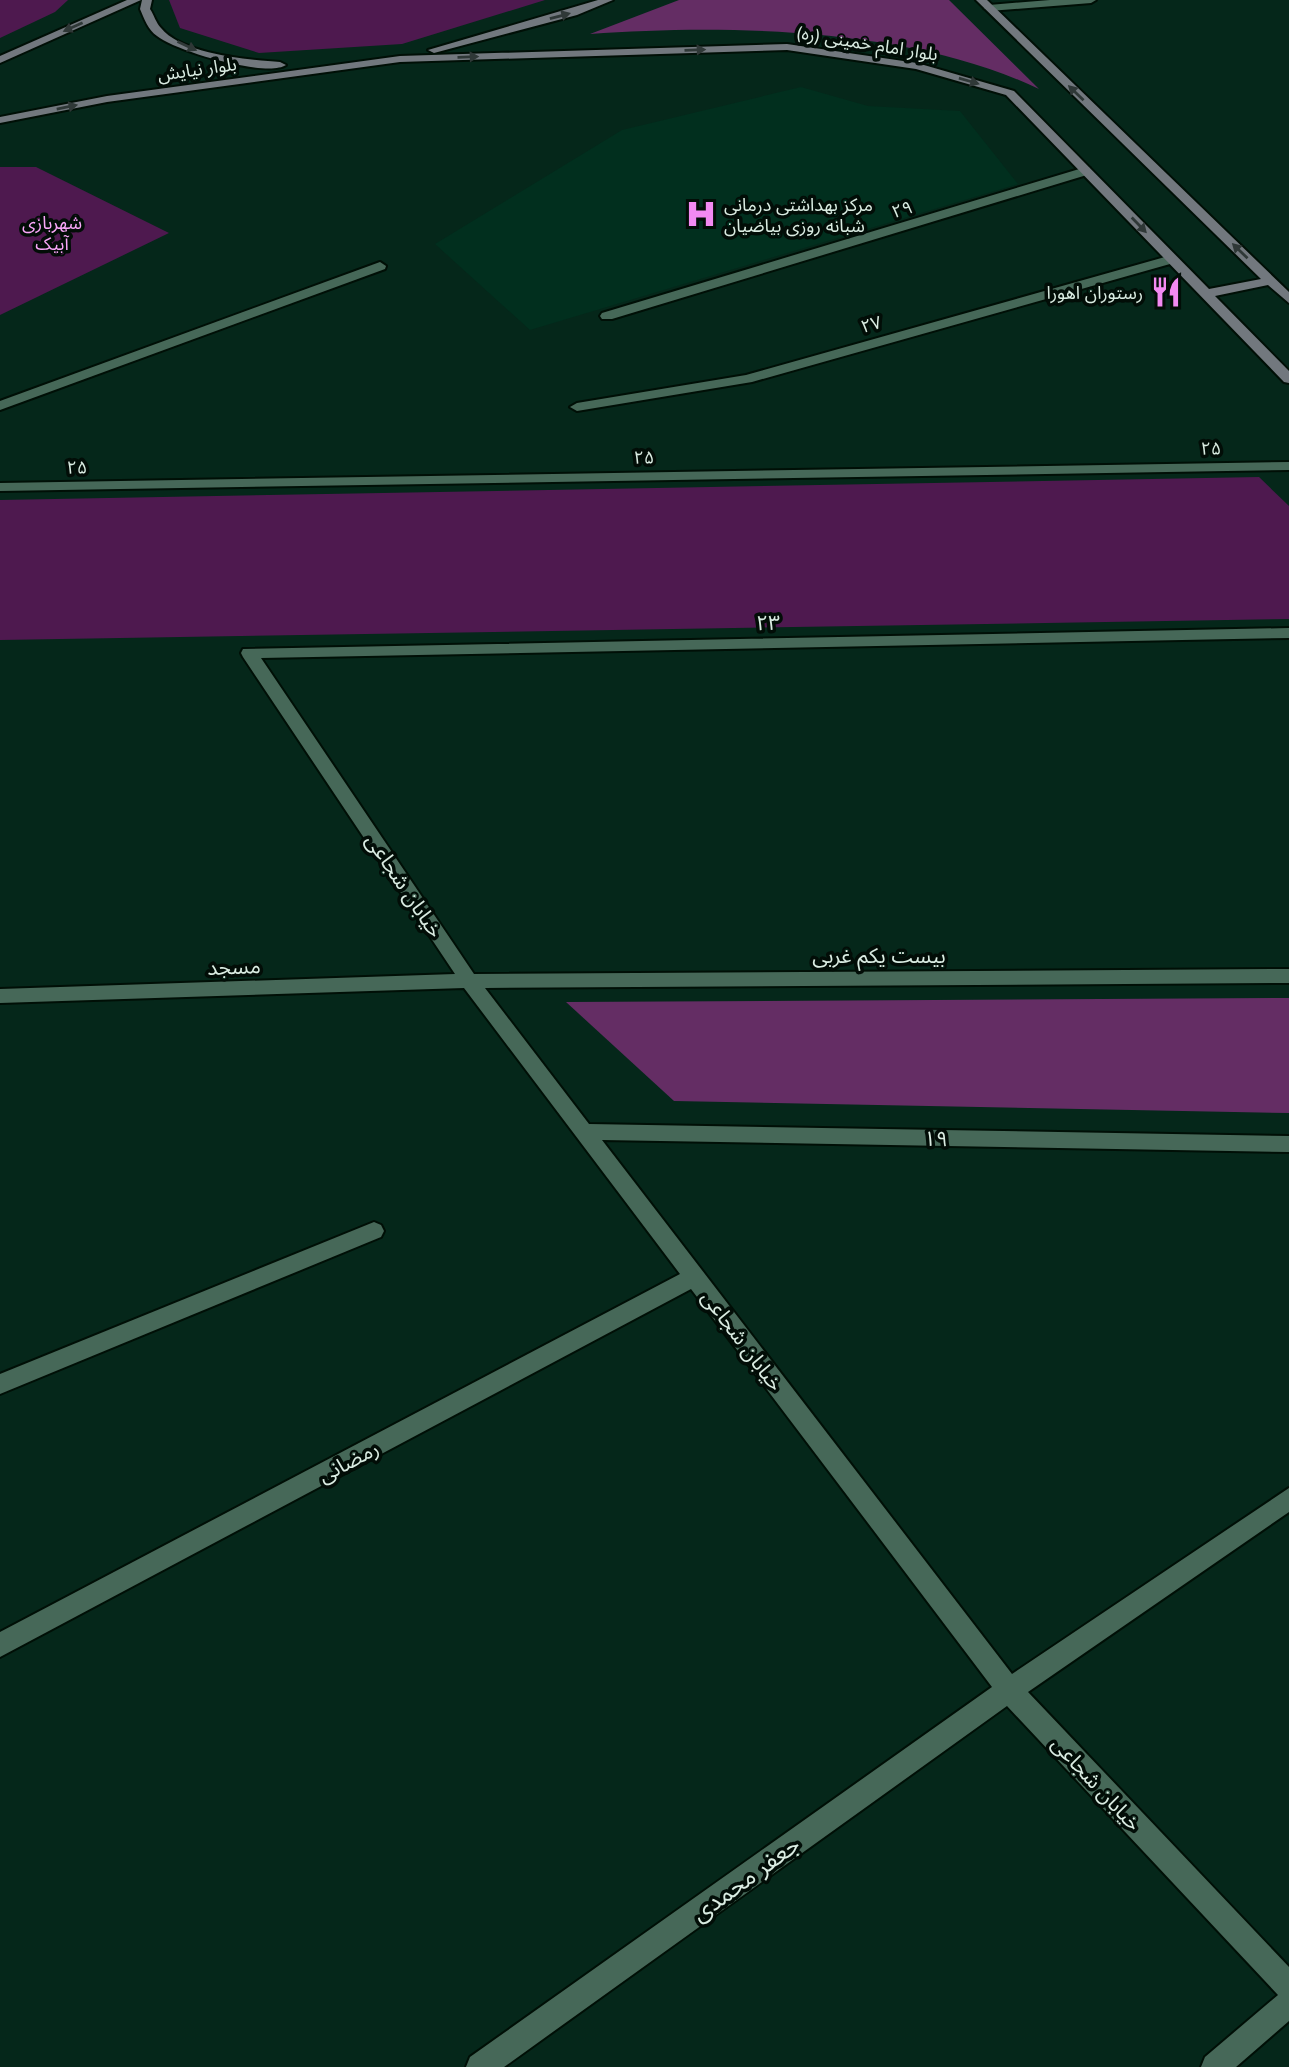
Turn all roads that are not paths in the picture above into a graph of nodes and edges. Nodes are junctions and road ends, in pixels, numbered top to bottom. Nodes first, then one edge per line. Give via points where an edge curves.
1 (136, 0) edge
2 (147, 0) edge
3 (608, 0) edge
4 (1091, 0) edge
5 (985, 4) edge
6 (400, 59) junction
7 (0, 60) edge
8 (0, 120) edge
9 (1086, 172) junction
10 (1172, 259) junction
11 (380, 266) dead end
12 (1270, 281) junction
13 (1206, 294) junction
14 (1289, 299) edge
15 (607, 316) dead end
16 (1289, 379) edge
17 (0, 406) edge
18 (577, 407) dead end
19 (1289, 466) edge
20 (0, 487) edge
21 (1289, 633) edge
22 (249, 653) joint
23 (1289, 976) edge
24 (469, 981) junction
25 (0, 996) edge
26 (584, 1132) junction
27 (1289, 1144) edge
28 (374, 1231) dead end
29 (695, 1277) junction
30 (0, 1384) edge
31 (1289, 1499) edge
32 (0, 1645) edge
33 (1009, 1690) junction
34 (1289, 1987) edge
35 (1289, 2003) edge
36 (480, 2067) edge
37 (1215, 2067) edge

1 -> 7 main road
2 -> 6 main road via 145,9 158,33 226,59 256,65
6 -> 3 main road
4 - 5 street
12 -> 5 main road
8 -> 6 main road, بلوار نیایش via 107,99
6 -> 9 main road, بلوار امام خمینی (ره) via 787,47 917,66 1010,93
9 -> 10 main road, بلوار امام خمینی (ره)
9 - 15 street, ۲۹
10 - 13 main road, بلوار امام خمینی (ره)
10 - 18 street, ۲۷ via 747,379
11 - 17 street
12 - 13 main road
12 - 14 main road
13 - 16 main road, بلوار امام خمینی (ره)
19 - 20 street, ۲۵
21 - 22 street, ۲۳
22 - 24 street, خیابان شجاعی
23 - 24 street, بیست یکم غربی
24 - 25 street, مسجد
24 - 26 street, خیابان شجاعی
26 - 27 street, ۱۹
26 - 29 street, خیابان شجاعی
28 - 30 street
29 - 32 street, رمضانی
29 - 33 street, خیابان شجاعی
31 - 33 street, جعفر محمدی
33 - 34 street, خیابان شجاعی
33 - 36 street, جعفر محمدی
35 - 37 street

